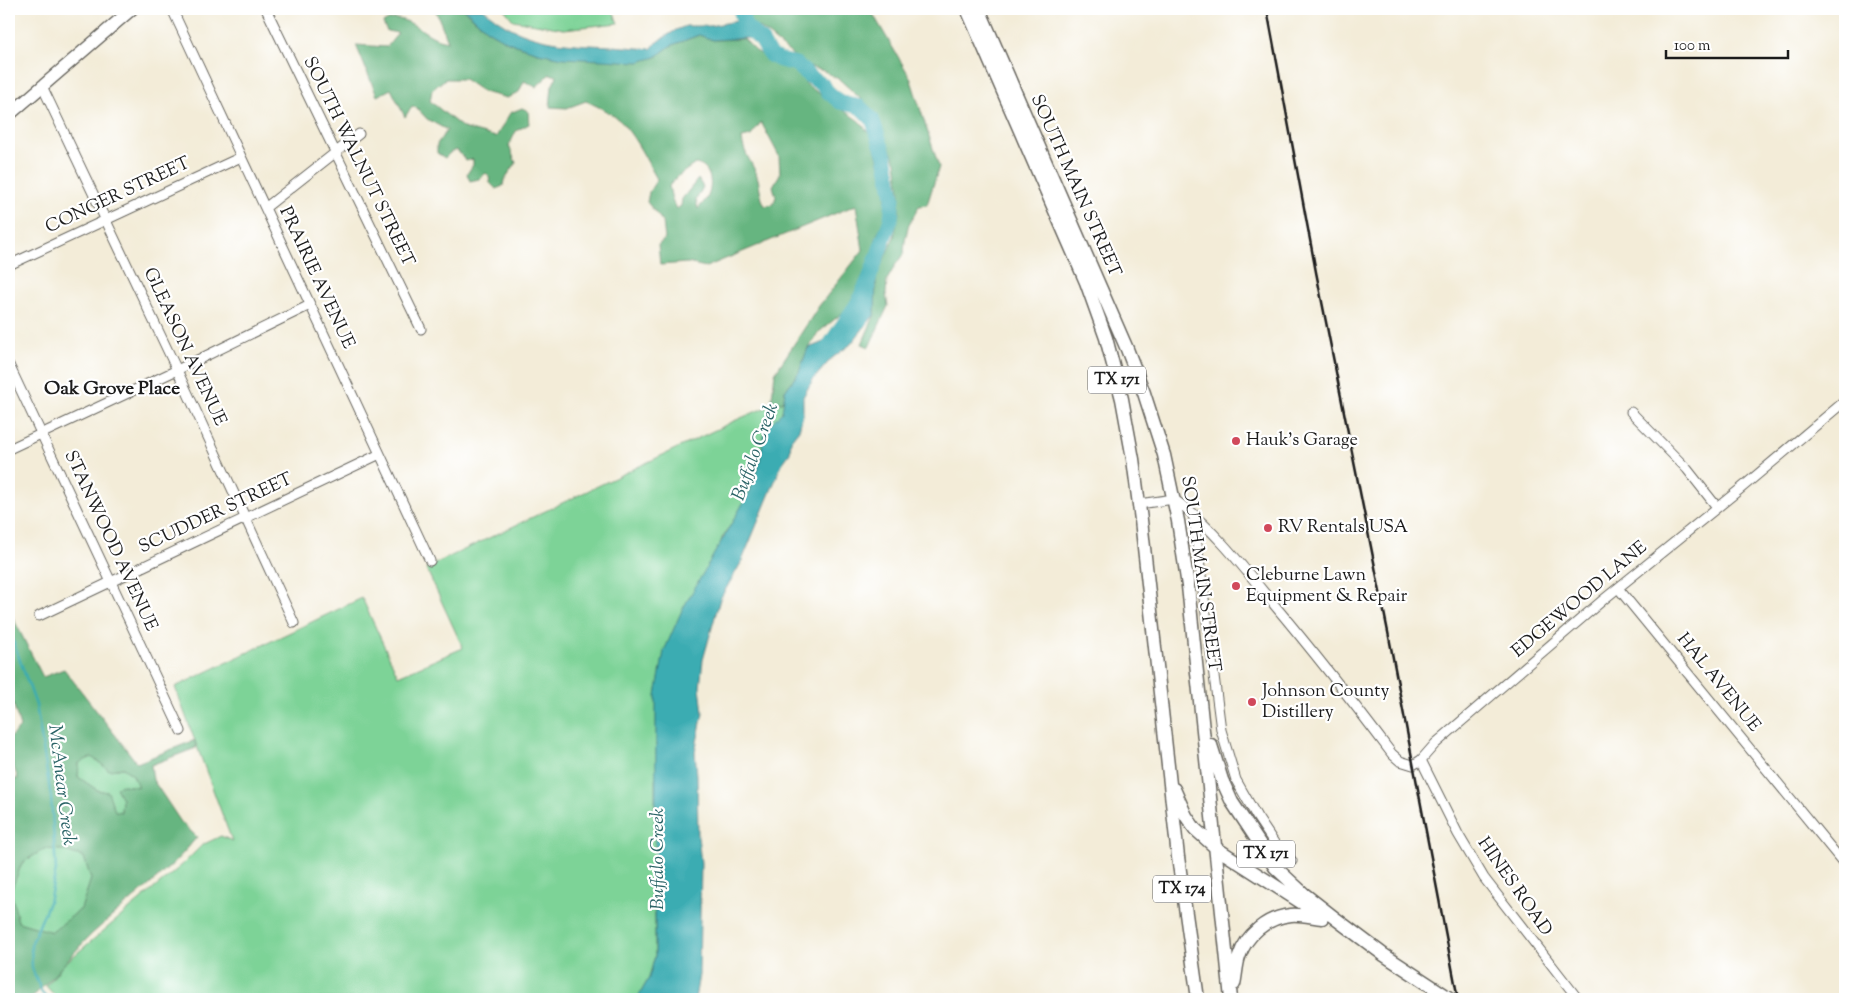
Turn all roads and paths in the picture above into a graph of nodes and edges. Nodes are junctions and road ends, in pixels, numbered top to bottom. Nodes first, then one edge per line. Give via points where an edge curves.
1 (132, 9) edge
2 (172, 9) edge
3 (266, 9) edge
4 (967, 9) edge
5 (979, 9) edge
6 (42, 86) junction
7 (9, 114) edge
8 (359, 134) dead end
9 (1035, 152) junction
10 (336, 153) junction
11 (241, 158) junction
12 (266, 208) junction
13 (106, 221) junction
14 (9, 265) edge
15 (310, 306) junction
16 (420, 329) dead end
17 (9, 365) edge
18 (177, 370) junction
19 (1845, 401) edge
20 (1631, 412) dead end
21 (41, 434) junction
22 (9, 449) edge
23 (380, 454) junction
24 (1174, 499) junction
25 (1139, 504) junction
26 (1717, 507) junction
27 (1193, 513) junction
28 (245, 518) junction
29 (430, 561) dead end
30 (111, 581) junction
31 (1618, 588) junction
32 (39, 616) dead end
33 (294, 623) dead end
34 (1201, 714) junction
35 (181, 731) dead end
36 (1421, 760) junction
37 (1169, 777) junction
38 (1216, 848) junction
39 (1292, 861) dead end
40 (1845, 865) edge
41 (1326, 919) junction
42 (1384, 955) junction
43 (1198, 999) edge
44 (1232, 999) edge
45 (1451, 999) edge
46 (1578, 999) edge

1 - 6 main road
2 - 11 street, PRAIRIE AVENUE
3 - 10 street, SOUTH WALNUT STREET
4 - 9 main road, SOUTH MAIN STREET / TX 171
5 - 9 main road, SOUTH MAIN STREET / TX 171
6 - 7 main road
6 - 13 street, GLEASON AVENUE
8 - 10 street
9 - 24 main road, SOUTH MAIN STREET / TX 171 via 1144,392
9 - 25 main road, SOUTH MAIN STREET / TX 171 via 1106,338 1122,399
10 - 12 street
10 - 16 street, SOUTH WALNUT STREET
11 - 12 street, PRAIRIE AVENUE
11 - 13 street, CONGER STREET
12 - 15 street, PRAIRIE AVENUE
13 - 14 street, CONGER STREET
13 - 18 street, GLEASON AVENUE
15 - 18 street
15 - 23 street, PRAIRIE AVENUE
17 - 21 street, STANWOOD AVENUE
18 - 21 street
18 - 28 street, GLEASON AVENUE
19 - 26 street, EDGEWOOD LANE
20 - 26 street via 1687,469
21 - 22 street
21 - 30 street, STANWOOD AVENUE
23 - 28 street, SCUDDER STREET
23 - 29 street, PRAIRIE AVENUE
24 - 25 street
24 - 27 street
24 - 34 main road, SOUTH MAIN STREET / TX 171 via 1187,579
25 - 37 main road, SOUTH MAIN STREET / TX 171
26 - 31 street, EDGEWOOD LANE
27 - 36 street via 1230,551 1392,754 1413,765
27 - 39 street via 1221,730 1236,780 1257,817 1282,853
28 - 30 street, SCUDDER STREET
28 - 33 street, GLEASON AVENUE
30 - 32 street, SCUDDER STREET
30 - 35 street, STANWOOD AVENUE
31 - 36 street, EDGEWOOD LANE via 1435,744
31 - 40 street, HAL AVENUE
34 - 38 main road, SOUTH MAIN STREET / TX 174
34 - 42 main road, TX 171 via 1228,794 1275,867
36 - 46 street, HINES ROAD via 1484,878
37 - 38 main road, TX 171 via 1186,816
37 - 43 main road, SOUTH MAIN STREET / TX 174
38 - 41 main road, TX 171
38 - 44 main road, SOUTH MAIN STREET / TX 174
41 - 42 main road, TX 171
41 - 44 main road via 1288,915 1263,925 1241,951
42 - 45 main road, TX 171

